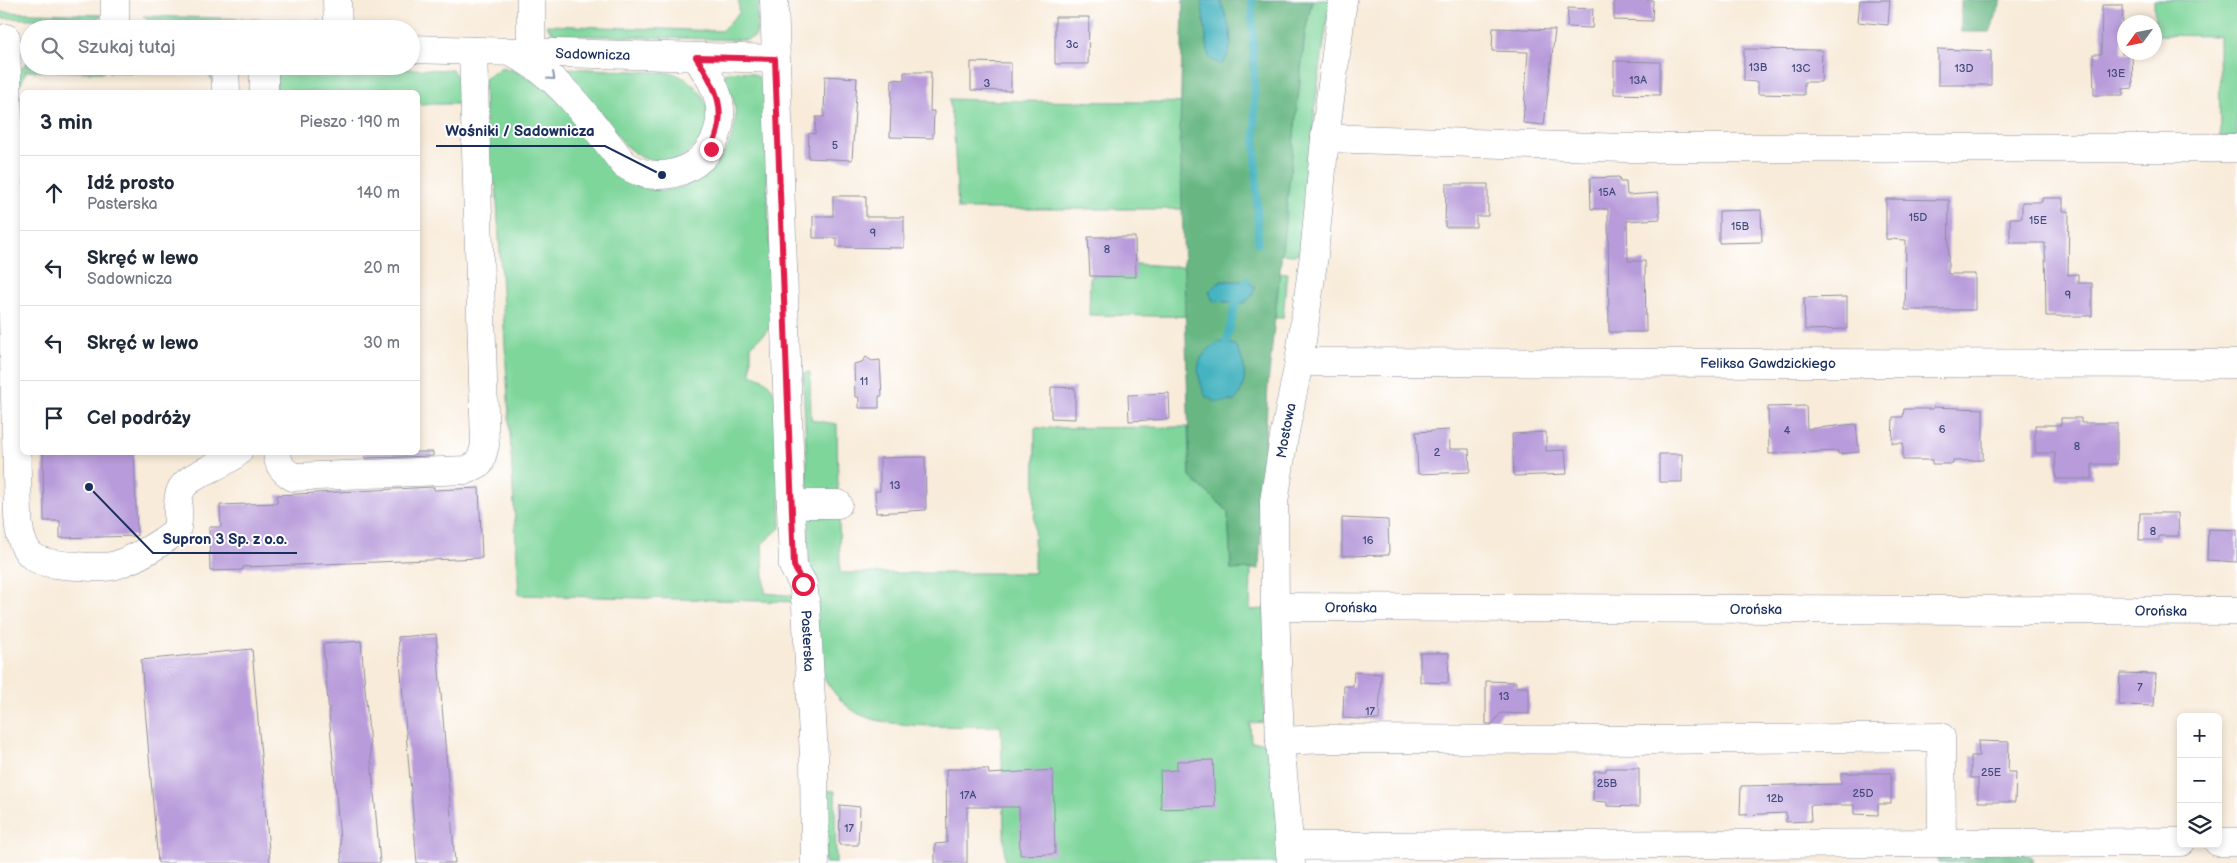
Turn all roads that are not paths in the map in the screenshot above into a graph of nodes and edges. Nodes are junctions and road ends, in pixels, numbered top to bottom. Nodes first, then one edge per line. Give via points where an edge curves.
1 (115, 0) edge
2 (337, 0) edge
3 (531, 0) edge
4 (774, 0) edge
5 (1343, 0) edge
6 (116, 20) edge
7 (338, 20) edge
8 (12, 38) edge
9 (420, 49) edge
10 (473, 51) junction
11 (521, 52) junction
12 (696, 57) junction
13 (775, 59) junction
14 (225, 75) edge
15 (264, 75) edge
16 (226, 90) edge
17 (264, 90) edge
18 (1326, 138) junction
19 (2237, 148) edge
20 (1299, 362) junction
21 (2237, 364) edge
22 (235, 455) edge
23 (277, 455) edge
24 (791, 504) junction
25 (838, 504) dead end
26 (1274, 606) junction
27 (2237, 610) edge
28 (1280, 741) junction
29 (2177, 842) edge
30 (2222, 842) edge
31 (2237, 842) edge
32 (1942, 843) junction
33 (1290, 855) edge
34 (815, 863) edge

1 - 6 street
2 - 7 street
3 - 11 street
4 - 13 street, Pasterska
5 - 18 street, Mostowa
8 - 22 street via 18,515 26,549 36,560 50,565 106,568 119,564 176,531 182,487
9 - 10 street, Sadownicza
10 - 11 street, Sadownicza
10 - 23 street via 485,446 480,462 467,470 293,477 278,463
11 - 12 street, Sadownicza
11 -> 12 street via 557,81 624,164 635,172 650,176 676,172 702,159 718,136 720,108 716,93
12 - 13 street, Sadownicza
13 - 24 street, Pasterska
14 - 16 street
15 - 17 street
18 - 19 street via 1625,148
18 - 20 street, Mostowa
20 - 21 street, Feliksa Gawdzickiego
20 - 26 street, Mostowa via 1274,502
24 - 25 street
24 - 34 street, Pasterska via 794,566 803,584 806,606 814,756
26 - 27 street, Orońska
26 - 28 street, Mostowa
28 - 32 street via 1941,737
28 - 33 street, Mostowa
29 - 32 street
30 - 31 street
32 - 33 street

